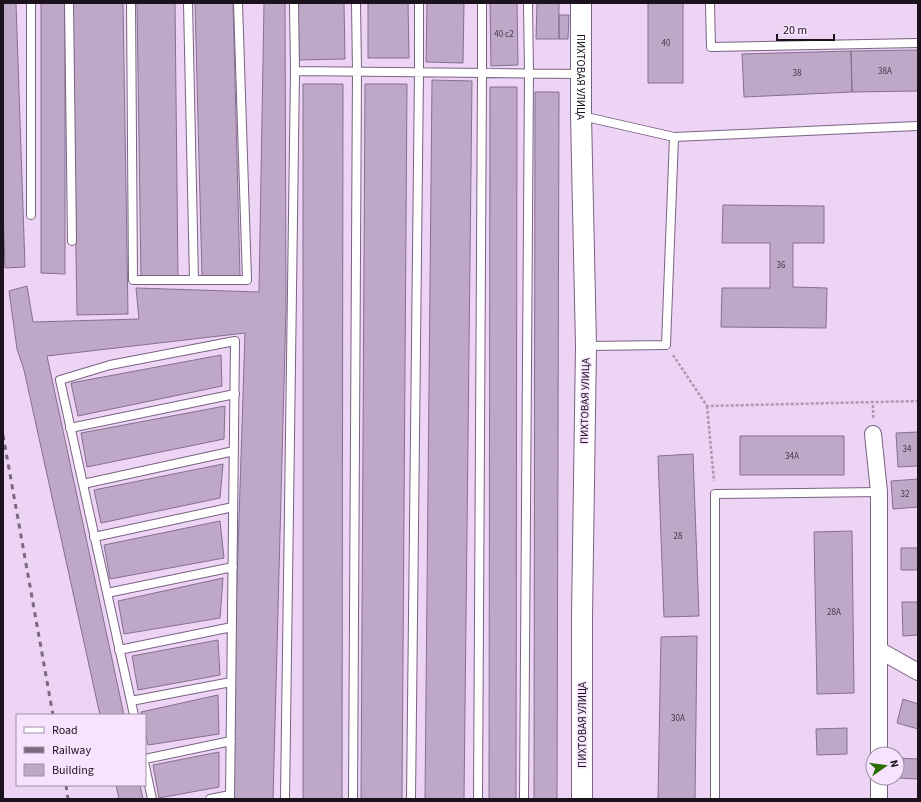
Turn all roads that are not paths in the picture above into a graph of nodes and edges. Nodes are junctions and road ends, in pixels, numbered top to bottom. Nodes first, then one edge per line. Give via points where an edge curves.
1 (31, 3) edge
2 (69, 3) edge
3 (131, 3) edge
4 (188, 3) edge
5 (238, 3) edge
6 (294, 3) edge
7 (356, 3) edge
8 (419, 3) edge
9 (482, 3) edge
10 (528, 3) edge
11 (581, 3) edge
12 (710, 3) edge
13 (918, 43) edge
14 (295, 71) junction
15 (357, 71) junction
16 (420, 72) junction
17 (482, 73) junction
18 (529, 73) junction
19 (581, 74) junction
20 (581, 115) junction
21 (917, 126) edge
22 (674, 137) junction
23 (31, 215) dead end
24 (72, 241) dead end
25 (194, 280) junction
26 (586, 346) junction
27 (235, 394) junction
28 (70, 428) junction
29 (873, 434) dead end
30 (234, 451) junction
31 (83, 484) junction
32 (879, 492) junction
33 (233, 507) junction
34 (94, 537) junction
35 (233, 567) junction
36 (107, 593) junction
37 (232, 627) junction
38 (119, 650) junction
39 (879, 650) junction
40 (918, 672) edge
41 (231, 682) junction
42 (131, 701) junction
43 (134, 714) edge
44 (231, 741) junction
45 (879, 746) edge
46 (146, 759) edge
47 (146, 771) edge
48 (879, 786) edge
49 (230, 797) edge
50 (152, 799) edge
51 (210, 799) edge
52 (285, 799) edge
53 (353, 799) edge
54 (412, 799) edge
55 (478, 799) edge
56 (524, 799) edge
57 (582, 799) edge
58 (715, 799) edge
59 (879, 799) edge

1 - 23 lane
2 - 24 lane
3 - 25 lane via 133,280
4 - 25 lane
5 - 25 lane via 247,280
6 - 14 lane
7 - 15 lane
8 - 16 lane
9 - 17 lane
10 - 18 lane
11 - 19 street, ПИХТОВАЯ УЛИЦА
12 - 13 lane via 711,47
14 - 15 lane
14 - 52 lane
15 - 16 lane
15 - 53 lane
16 - 17 lane
16 - 54 lane
17 - 18 lane
17 - 55 lane
18 - 19 lane
18 - 56 lane
19 - 20 street, ПИХТОВАЯ УЛИЦА
20 - 22 lane
20 - 26 street, ПИХТОВАЯ УЛИЦА
21 - 22 lane
22 - 26 lane via 666,345
26 - 57 street, ПИХТОВАЯ УЛИЦА
27 - 28 lane
27 - 28 lane via 235,341 110,365 60,380
27 - 30 lane
28 - 31 lane
29 - 32 street
30 - 31 lane
30 - 33 lane
31 - 34 lane
32 - 39 street
32 - 58 lane via 715,494
33 - 34 lane
33 - 35 lane
34 - 36 lane
35 - 36 lane
35 - 37 lane
36 - 38 lane
37 - 38 lane
37 - 41 lane
38 - 42 lane
39 - 40 street
39 - 45 street
41 - 42 lane
41 - 44 lane
42 - 43 lane
44 - 46 lane
44 - 49 lane
47 - 50 lane
48 - 59 street
49 - 51 lane

